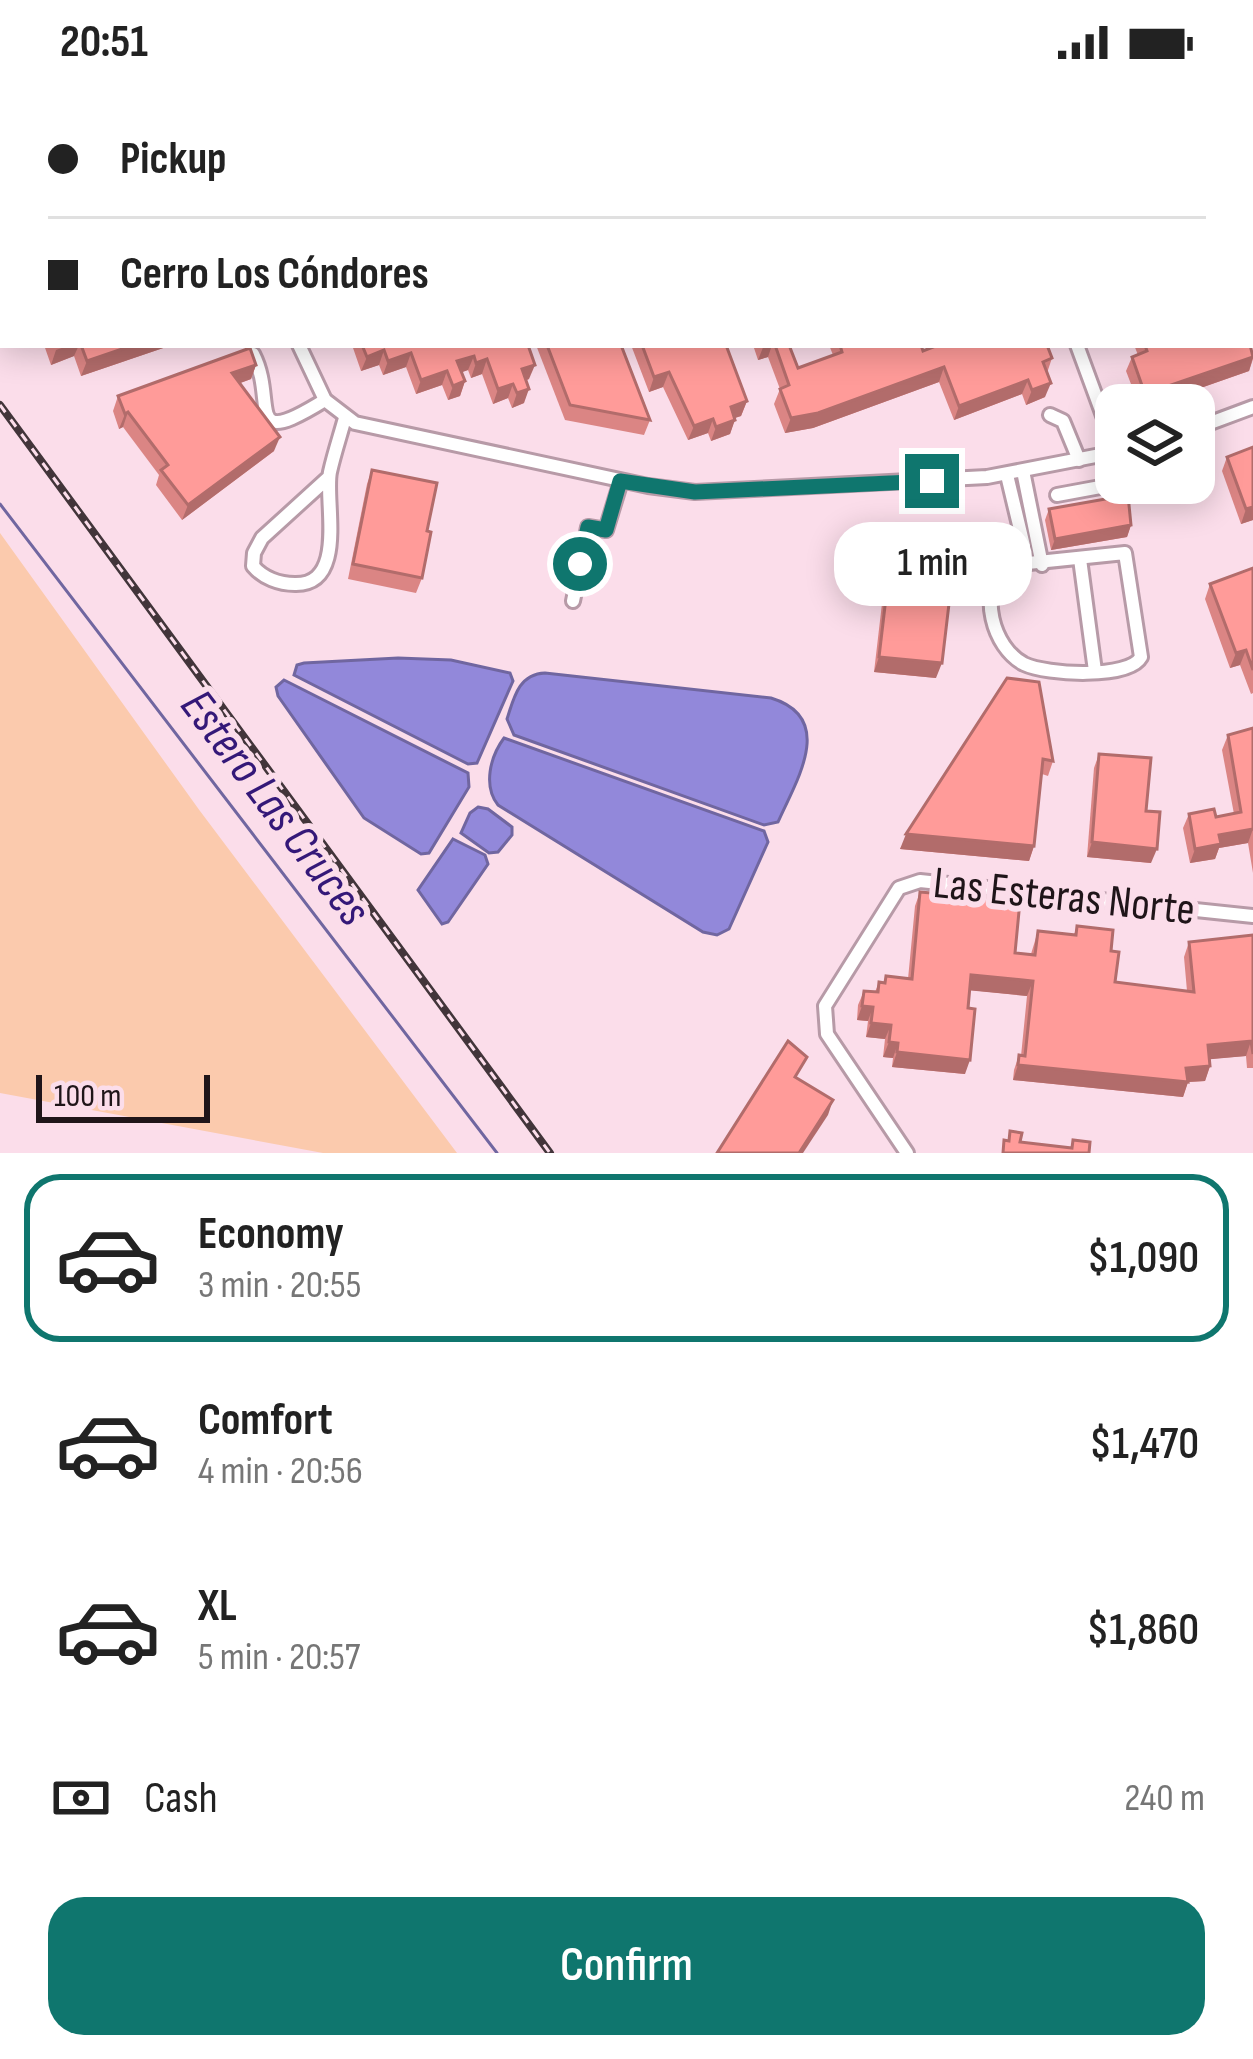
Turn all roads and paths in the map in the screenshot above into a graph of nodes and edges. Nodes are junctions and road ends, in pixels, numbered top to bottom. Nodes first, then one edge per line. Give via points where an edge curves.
1 (300, 348) edge
2 (1078, 348) edge
3 (253, 354) edge
4 (1095, 394) edge
5 (325, 400) junction
6 (1253, 407) edge
7 (1050, 415) dead end
8 (346, 418) junction
9 (1215, 421) edge
10 (1095, 456) edge
11 (1079, 460) junction
12 (1054, 466) junction
13 (1023, 471) junction
14 (1007, 475) junction
15 (328, 478) junction
16 (620, 481) junction
17 (1095, 488) edge
18 (1080, 559) junction
19 (1042, 565) junction
20 (1000, 566) junction
21 (573, 601) dead end
22 (1095, 671) junction
23 (1253, 916) edge
24 (907, 1153) edge

1 - 5 street
2 - 4 street
3 - 5 street via 266,418 290,422
5 - 8 street
6 - 9 street
7 - 11 street via 1063,421
8 - 15 street
8 - 16 street
10 - 11 street
11 - 12 street
12 - 13 street
12 - 17 street via 1059,495
13 - 14 street
13 - 19 street
14 - 16 street via 695,492
14 - 20 street via 1024,545
15 - 15 street via 256,545 259,574 304,584 326,563
16 - 21 street via 606,530 588,527
18 - 19 street
18 - 22 street
18 - 22 street via 1125,554 1141,657 1123,672
19 - 20 street
20 - 22 street via 992,619 1006,650 1042,670
23 - 24 street, Las Esteras Norte via 920,881 899,888 824,1019

